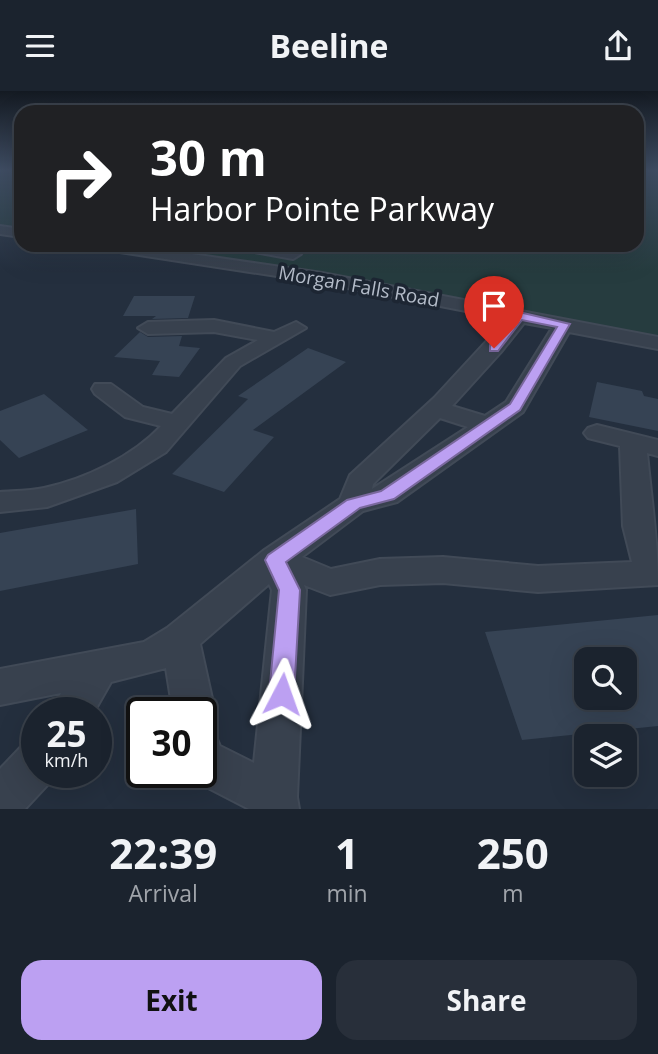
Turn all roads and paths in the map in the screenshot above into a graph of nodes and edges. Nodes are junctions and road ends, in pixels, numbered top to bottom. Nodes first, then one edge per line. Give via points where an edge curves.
1 (158, 252) edge
2 (294, 252) edge
3 (278, 271) junction
4 (519, 316) junction
5 (564, 324) junction
6 (148, 328) dead end
7 (658, 343) edge
8 (103, 389) dead end
9 (435, 408) junction
10 (177, 423) junction
11 (489, 426) junction
12 (597, 433) dead end
13 (402, 440) junction
14 (645, 445) edge
15 (443, 457) junction
16 (0, 502) edge
17 (353, 504) junction
18 (275, 560) junction
19 (180, 639) junction
20 (99, 667) junction
21 (0, 687) edge
22 (81, 697) edge
23 (191, 697) edge
24 (217, 769) edge
25 (21, 780) edge
26 (0, 802) edge
27 (275, 803) edge

1 - 3 street, Morgan Falls Road
2 - 3 street
3 - 4 street, Morgan Falls Road
4 - 5 street, Morgan Falls Road
4 - 9 street
5 - 7 street, Morgan Falls Road
5 - 11 street via 515,407
6 - 10 street via 214,326 286,333 233,362
8 - 10 street via 134,412
9 - 11 street
9 - 13 street
10 - 16 street via 157,446 107,476 47,496
11 - 15 street
12 - 14 street
13 - 15 street
13 - 17 street via 360,481
14 - 18 street via 638,526 652,574 538,579 443,570 380,572 330,582
15 - 17 street via 387,495
17 - 18 street
18 - 19 street
18 - 27 street via 289,590
19 - 20 street via 152,657
19 - 23 street
20 - 21 street
20 - 22 street
24 - 27 street
25 - 26 street

